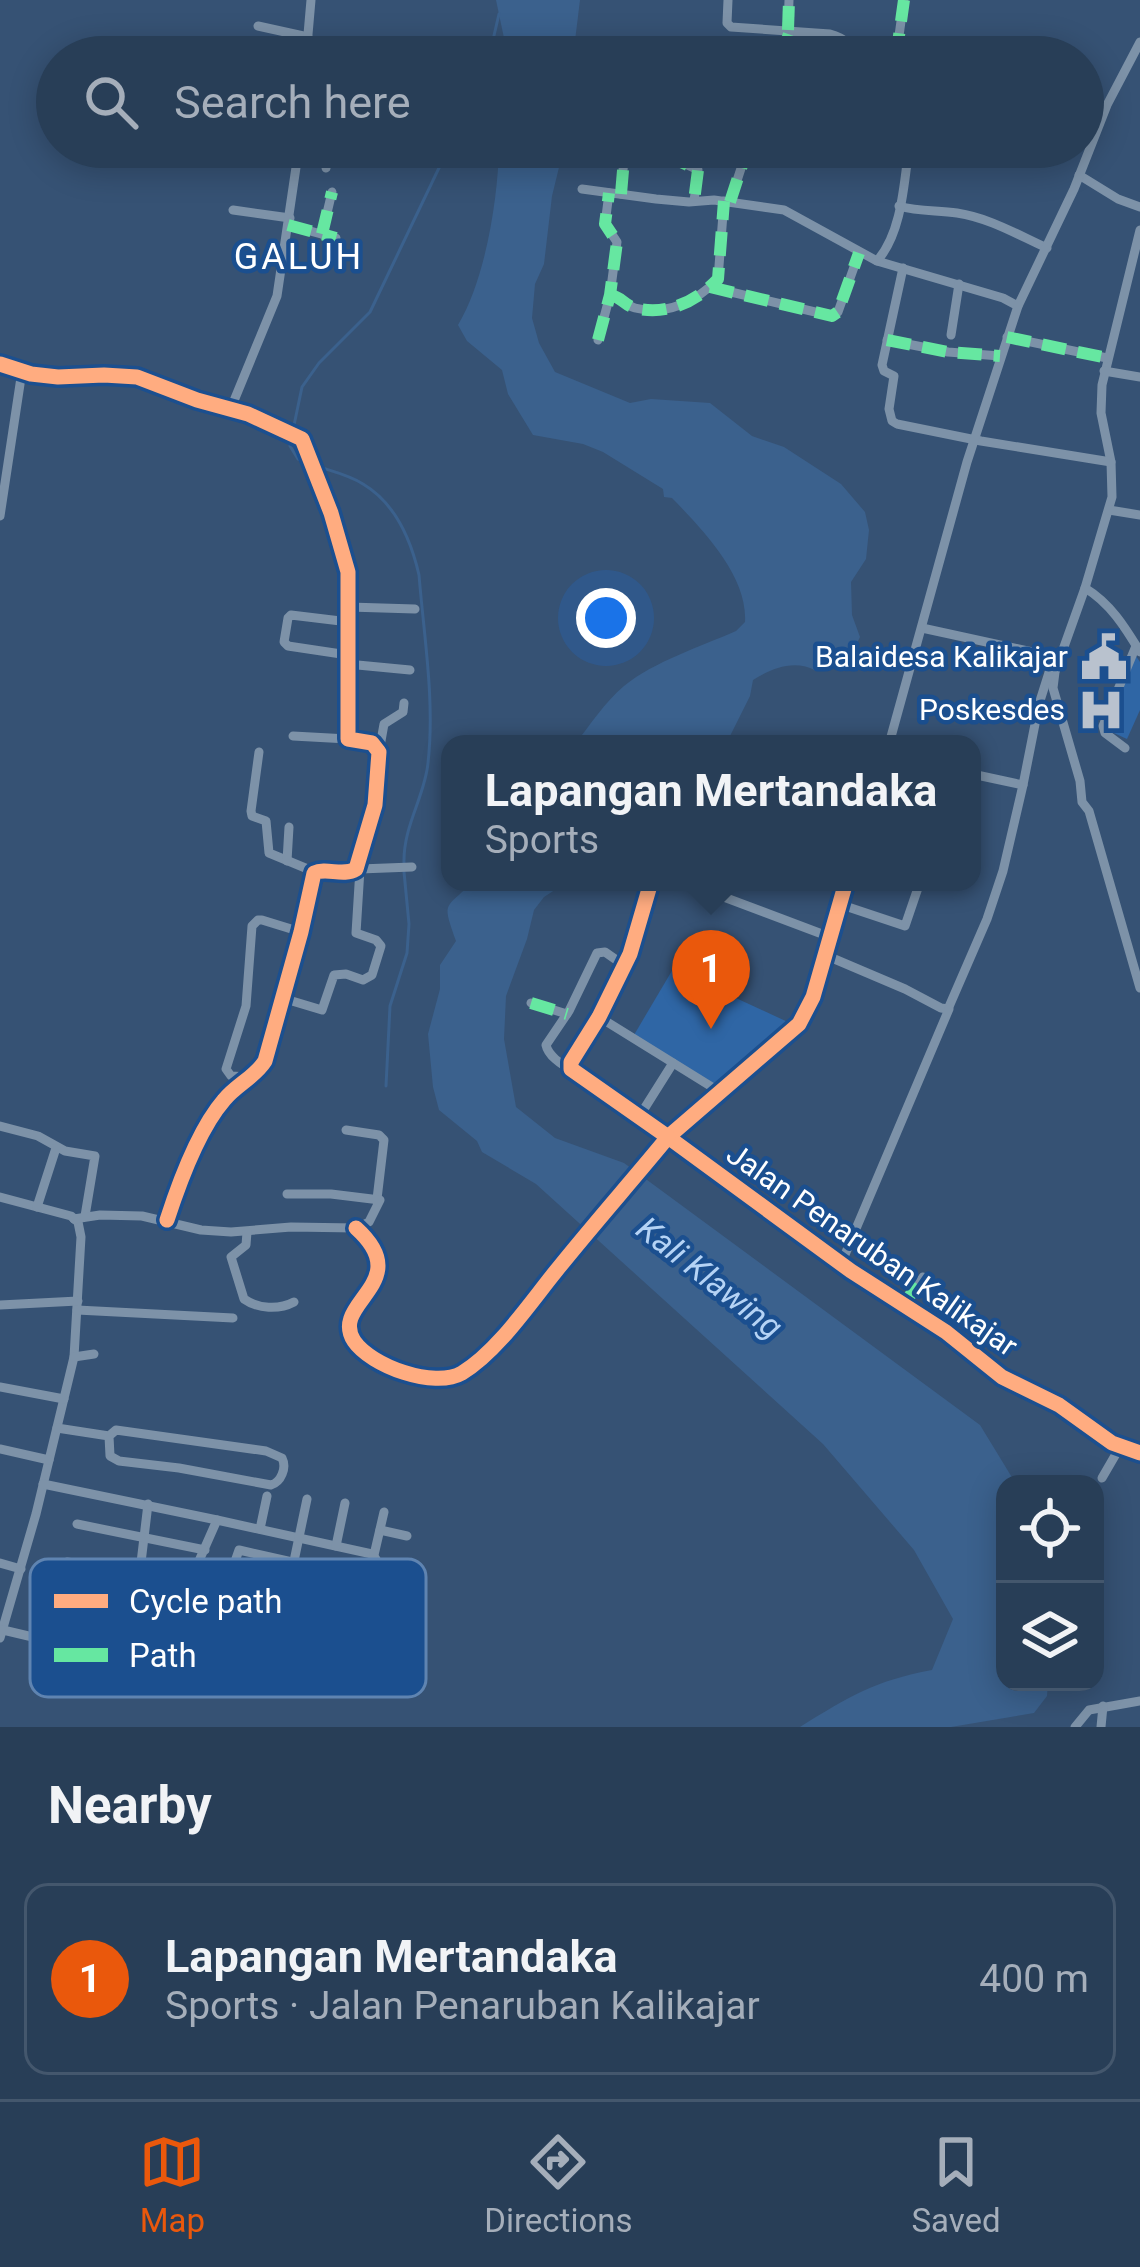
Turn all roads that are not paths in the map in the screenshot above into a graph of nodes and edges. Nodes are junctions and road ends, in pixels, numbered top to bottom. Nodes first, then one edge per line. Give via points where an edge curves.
1 (311, 0) edge
2 (728, 0) edge
3 (789, 0) edge
4 (904, 0) edge
5 (258, 26) dead end
6 (789, 31) junction
7 (303, 36) edge
8 (308, 36) edge
9 (787, 36) edge
10 (828, 36) edge
11 (899, 36) edge
12 (1140, 42) edge
13 (1104, 115) edge
14 (296, 168) edge
15 (621, 168) edge
16 (697, 168) edge
17 (740, 168) edge
18 (905, 168) edge
19 (1082, 168) edge
20 (1079, 175) junction
21 (582, 189) dead end
22 (332, 192) dead end
23 (615, 194) junction
24 (694, 201) junction
25 (727, 202) junction
26 (899, 206) junction
27 (1140, 207) edge
28 (233, 210) dead end
29 (289, 222) junction
30 (1140, 230) edge
31 (322, 234) junction
32 (337, 238) dead end
33 (1047, 248) junction
34 (859, 253) junction
35 (877, 261) junction
36 (903, 268) junction
37 (959, 284) junction
38 (710, 287) junction
39 (610, 295) junction
40 (1018, 306) junction
41 (951, 335) dead end
42 (1007, 337) junction
43 (598, 340) dead end
44 (887, 340) junction
45 (1000, 356) junction
46 (1107, 358) junction
47 (0, 364) edge
48 (22, 371) junction
49 (1104, 371) junction
50 (1140, 376) edge
51 (231, 408) junction
52 (976, 440) junction
53 (1109, 462) junction
54 (1109, 510) junction
55 (1140, 515) edge
56 (0, 516) edge
57 (1085, 588) junction
58 (349, 608) junction
59 (415, 609) dead end
60 (1140, 620) edge
61 (349, 622) junction
62 (922, 628) junction
63 (1127, 629) junction
64 (1138, 649) edge
65 (1057, 658) junction
66 (348, 660) junction
67 (410, 670) dead end
68 (404, 704) dead end
69 (892, 735) edge
70 (293, 736) dead end
71 (348, 739) junction
72 (1125, 748) dead end
73 (259, 752) dead end
74 (379, 752) junction
75 (981, 775) edge
76 (1023, 785) junction
77 (289, 827) dead end
78 (287, 861) junction
79 (359, 867) junction
80 (412, 867) dead end
81 (315, 872) junction
82 (649, 891) edge
83 (714, 891) edge
84 (843, 891) edge
85 (917, 891) edge
86 (839, 904) junction
87 (301, 932) junction
88 (830, 937) junction
89 (825, 955) junction
90 (625, 966) junction
91 (1140, 988) edge
92 (578, 994) junction
93 (282, 998) junction
94 (531, 1003) dead end
95 (951, 1006) junction
96 (601, 1013) junction
97 (567, 1014) junction
98 (674, 1063) junction
99 (571, 1069) junction
100 (249, 1077) junction
101 (720, 1092) junction
102 (639, 1117) junction
103 (0, 1126) edge
104 (346, 1130) dead end
105 (668, 1137) junction
106 (56, 1148) junction
107 (287, 1194) dead end
108 (0, 1197) edge
109 (377, 1199) junction
110 (37, 1208) junction
111 (80, 1218) junction
112 (167, 1220) junction
113 (356, 1228) junction
114 (247, 1232) junction
115 (841, 1264) junction
116 (923, 1277) dead end
117 (294, 1302) dead end
118 (904, 1304) junction
119 (0, 1305) edge
120 (78, 1305) junction
121 (232, 1318) dead end
122 (94, 1354) dead end
123 (74, 1357) junction
124 (0, 1388) edge
125 (64, 1400) junction
126 (57, 1428) junction
127 (110, 1436) junction
128 (1120, 1447) junction
129 (0, 1449) edge
130 (1140, 1453) edge
131 (49, 1460) junction
132 (1104, 1475) edge
133 (43, 1484) junction
134 (268, 1496) dead end
135 (307, 1499) dead end
136 (148, 1504) junction
137 (346, 1504) dead end
138 (384, 1512) dead end
139 (218, 1520) junction
140 (77, 1524) dead end
141 (260, 1529) junction
142 (380, 1530) junction
143 (407, 1536) dead end
144 (143, 1537) junction
145 (298, 1538) junction
146 (336, 1546) junction
147 (205, 1550) junction
148 (374, 1555) junction
149 (141, 1559) edge
150 (201, 1559) edge
151 (236, 1559) edge
152 (284, 1559) edge
153 (294, 1559) edge
154 (375, 1559) edge
155 (0, 1563) edge
156 (21, 1569) junction
157 (1, 1634) edge
158 (1140, 1702) edge
159 (1102, 1706) junction
160 (1075, 1727) edge
161 (1101, 1727) edge

1 - 8 street
2 - 6 street via 731,27
3 - 6 street
4 - 11 street
5 - 7 street
6 - 9 street
6 - 10 street
12 - 13 street
14 - 29 street
15 - 23 street
16 - 24 street
17 - 25 street
18 - 26 street
19 - 20 street
20 - 27 street
20 - 33 street
21 - 23 street
22 - 31 street
23 - 24 street
23 - 39 street via 605,224 617,242
24 - 25 street
25 - 34 street via 795,214
25 - 38 street via 718,279
26 - 33 street via 961,213
26 - 35 street
28 - 29 street
29 - 31 street
29 - 51 street via 277,296
30 - 46 street
31 - 32 street
33 - 40 street
34 - 35 street
34 - 38 street via 832,316
35 - 36 street
36 - 37 street
36 - 44 street
37 - 40 street
37 - 41 street
38 - 39 street via 686,305 651,309
39 - 43 street
40 - 42 street
42 - 45 street
42 - 46 street
44 - 45 street
44 - 52 street via 882,368 894,376 892,421
45 - 52 street
46 - 49 street
47 - 48 street
48 - 51 street via 127,375
48 - 56 street
49 - 50 street
49 - 53 street
51 - 58 street via 302,439 340,541
52 - 53 street
52 - 62 street
53 - 54 street
54 - 55 street
54 - 57 street
57 - 63 street
57 - 65 street
58 - 59 street
58 - 61 street
60 - 63 street
61 - 66 street
61 - 66 street via 291,615 284,642
62 - 65 street
62 - 69 street
63 - 64 street
64 - 72 street via 1103,726
65 - 76 street
65 - 91 street via 1055,699
66 - 67 street
66 - 71 street
68 - 74 street via 384,724
70 - 71 street
71 - 74 street
73 - 78 street via 251,814 266,821 269,853
74 - 79 street
75 - 76 street
76 - 95 street via 993,903
77 - 78 street
78 - 81 street
79 - 80 street
79 - 81 street
79 - 93 street via 356,933 381,946 372,975 334,975 322,1010
81 - 87 street
82 - 90 street
83 - 88 street
84 - 86 street
85 - 86 street via 905,926
86 - 88 street
87 - 93 street
87 - 100 street via 262,920 252,926 246,1006 226,1069
88 - 89 street
89 - 95 street
89 - 101 street via 799,1024
90 - 92 street via 597,953
90 - 96 street
92 - 96 street
92 - 97 street
93 - 100 street via 265,1060
94 - 97 street
95 - 115 street
96 - 98 street
96 - 99 street
97 - 99 street via 546,1048
98 - 101 street
98 - 102 street
99 - 102 street, Jalan Penaruban Kalikajar
100 - 112 street via 212,1115
101 - 105 street
102 - 105 street, Jalan Penaruban Kalikajar
103 - 106 street
104 - 109 street via 384,1140
105 - 113 street via 520,1315 474,1364 448,1378 407,1374 351,1334 379,1262
105 - 115 street, Jalan Penaruban Kalikajar
106 - 110 street
106 - 111 street via 95,1156
107 - 109 street
108 - 110 street
109 - 113 street via 369,1222
110 - 111 street
111 - 112 street
111 - 120 street
112 - 114 street
113 - 114 street
114 - 117 street via 246,1245 231,1257 244,1299 268,1307
115 - 118 street, Jalan Penaruban Kalikajar
116 - 118 street
118 - 128 street, Jalan Penaruban Kalikajar via 1002,1377
119 - 120 street
120 - 121 street
120 - 123 street
122 - 123 street
123 - 125 street
124 - 125 street
125 - 126 street
126 - 127 street
126 - 131 street
127 - 127 street via 126,1430 266,1451 282,1458 284,1469 271,1485 119,1461 110,1456
128 - 130 street, Jalan Penaruban Kalikajar
128 - 132 street
129 - 131 street
131 - 133 street
133 - 136 street
133 - 156 street
134 - 141 street
135 - 145 street
136 - 139 street
136 - 144 street
137 - 146 street
138 - 142 street
139 - 141 street
139 - 147 street
140 - 144 street
141 - 145 street
142 - 143 street
142 - 148 street
144 - 147 street
144 - 149 street
145 - 146 street
145 - 153 street
146 - 148 street
147 - 150 street
148 - 154 street
151 - 152 street via 239,1550
155 - 156 street
156 - 157 street
158 - 159 street
159 - 160 street
159 - 161 street

